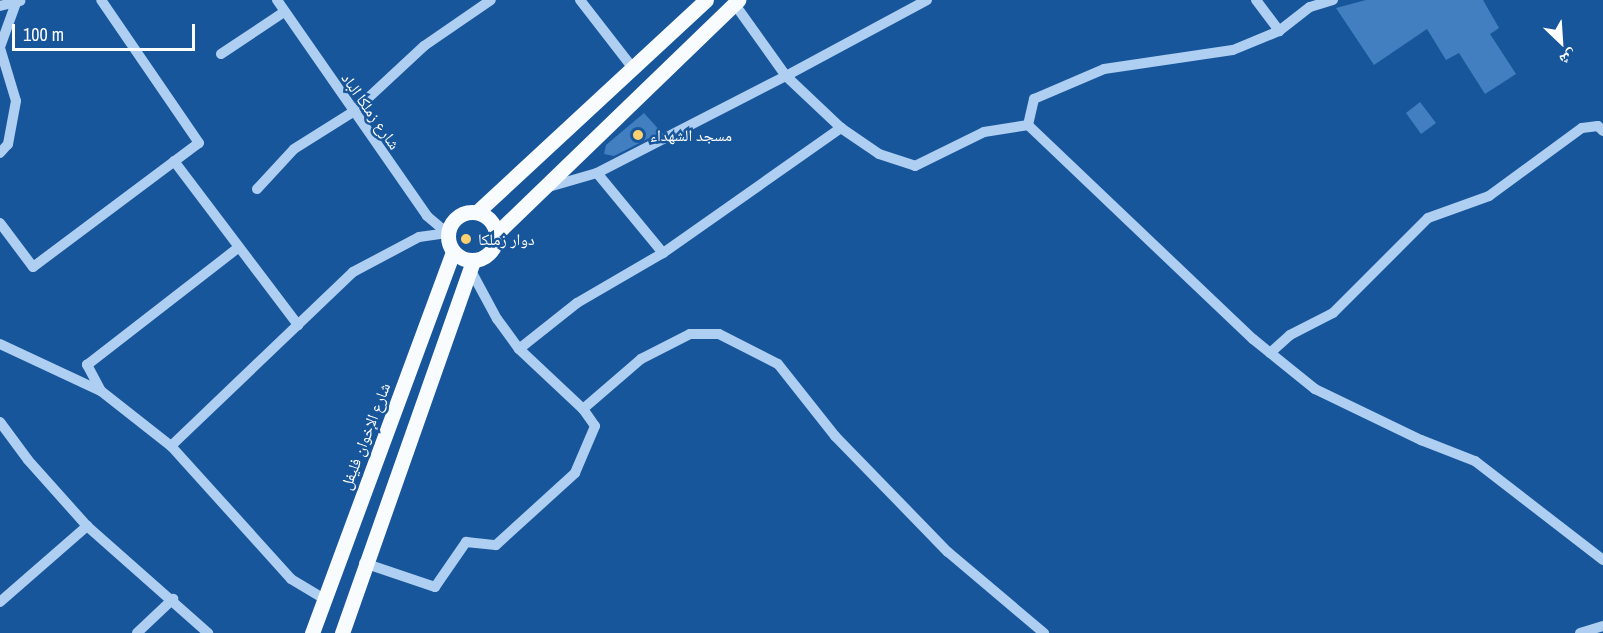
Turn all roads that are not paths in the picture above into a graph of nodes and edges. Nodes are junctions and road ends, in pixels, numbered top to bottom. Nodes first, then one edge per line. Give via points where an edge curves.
1 (101, 0) edge
2 (277, 0) edge
3 (491, 0) edge
4 (580, 0) edge
5 (706, 0) edge
6 (927, 0) edge
7 (1256, 0) edge
8 (1333, 0) edge
9 (19, 1) edge
10 (736, 2) edge
11 (0, 6) edge
12 (284, 12) junction
13 (1279, 31) junction
14 (0, 47) edge
15 (221, 54) dead end
16 (632, 67) junction
17 (786, 76) junction
18 (352, 112) junction
19 (1028, 125) junction
20 (841, 128) junction
21 (1603, 131) edge
22 (0, 153) edge
23 (174, 161) junction
24 (597, 172) junction
25 (257, 189) dead end
26 (544, 189) junction
27 (477, 212) junction
28 (0, 223) edge
29 (447, 232) junction
30 (496, 234) junction
31 (239, 247) junction
32 (453, 251) junction
33 (663, 253) junction
34 (471, 264) junction
35 (298, 325) junction
36 (0, 344) edge
37 (519, 349) junction
38 (1270, 353) junction
39 (101, 391) junction
40 (583, 408) junction
41 (0, 422) edge
42 (171, 446) junction
43 (87, 525) junction
44 (1603, 560) edge
45 (364, 563) junction
46 (323, 598) junction
47 (173, 599) junction
48 (0, 602) edge
49 (1603, 626) edge
50 (343, 632) edge
51 (137, 633) edge
52 (208, 633) edge
53 (312, 633) edge
54 (1044, 633) edge
55 (1580, 633) edge

1 - 23 street via 199,143
2 - 12 street, شارع زملكا الباد
3 - 18 street via 424,46
4 - 16 street
5 - 16 main road
6 - 17 street
7 - 13 street
8 - 13 street via 1310,8
9 - 11 street
9 - 14 street
10 - 17 street
10 - 26 main road
12 - 15 street
12 - 18 street, شارع زملكا الباد
13 - 19 street via 1233,50 1104,69 1034,99
14 - 22 street via 16,101 8,144
16 - 27 main road
17 - 20 street
17 - 24 street
18 - 25 street via 294,149
18 - 29 street, شارع زملكا الباد via 427,216
19 - 20 street via 984,132 915,166 879,154
19 - 38 street
20 - 33 street
21 - 38 street via 1598,126 1582,128 1489,196 1428,218 1333,313 1290,335
23 - 28 street via 33,267
23 - 31 street
24 - 26 street
24 - 33 street
26 - 30 main road
27 - 29 main road via 458,216
27 - 30 main road via 490,220
29 - 32 main road
29 - 35 street via 419,237 353,272
30 - 34 main road via 492,249
31 - 35 street
31 - 39 street via 87,365
32 - 34 main road
32 - 46 main road, شارع الإخوان فليفل
33 - 37 street via 577,303
34 - 37 street via 497,319
34 - 45 main road
35 - 42 street
36 - 39 street
37 - 40 street
38 - 44 street via 1315,389 1421,440 1475,461
39 - 42 street
40 - 45 street via 595,426 575,473 496,545 466,542 435,587
40 - 54 street via 641,359 690,334 719,334 778,364 835,436 948,552
41 - 43 street via 28,460
42 - 46 street via 291,579
43 - 47 street
43 - 48 street
45 - 50 main road
46 - 53 main road, شارع الإخوان فليفل
47 - 51 street
47 - 52 street
49 - 55 street

